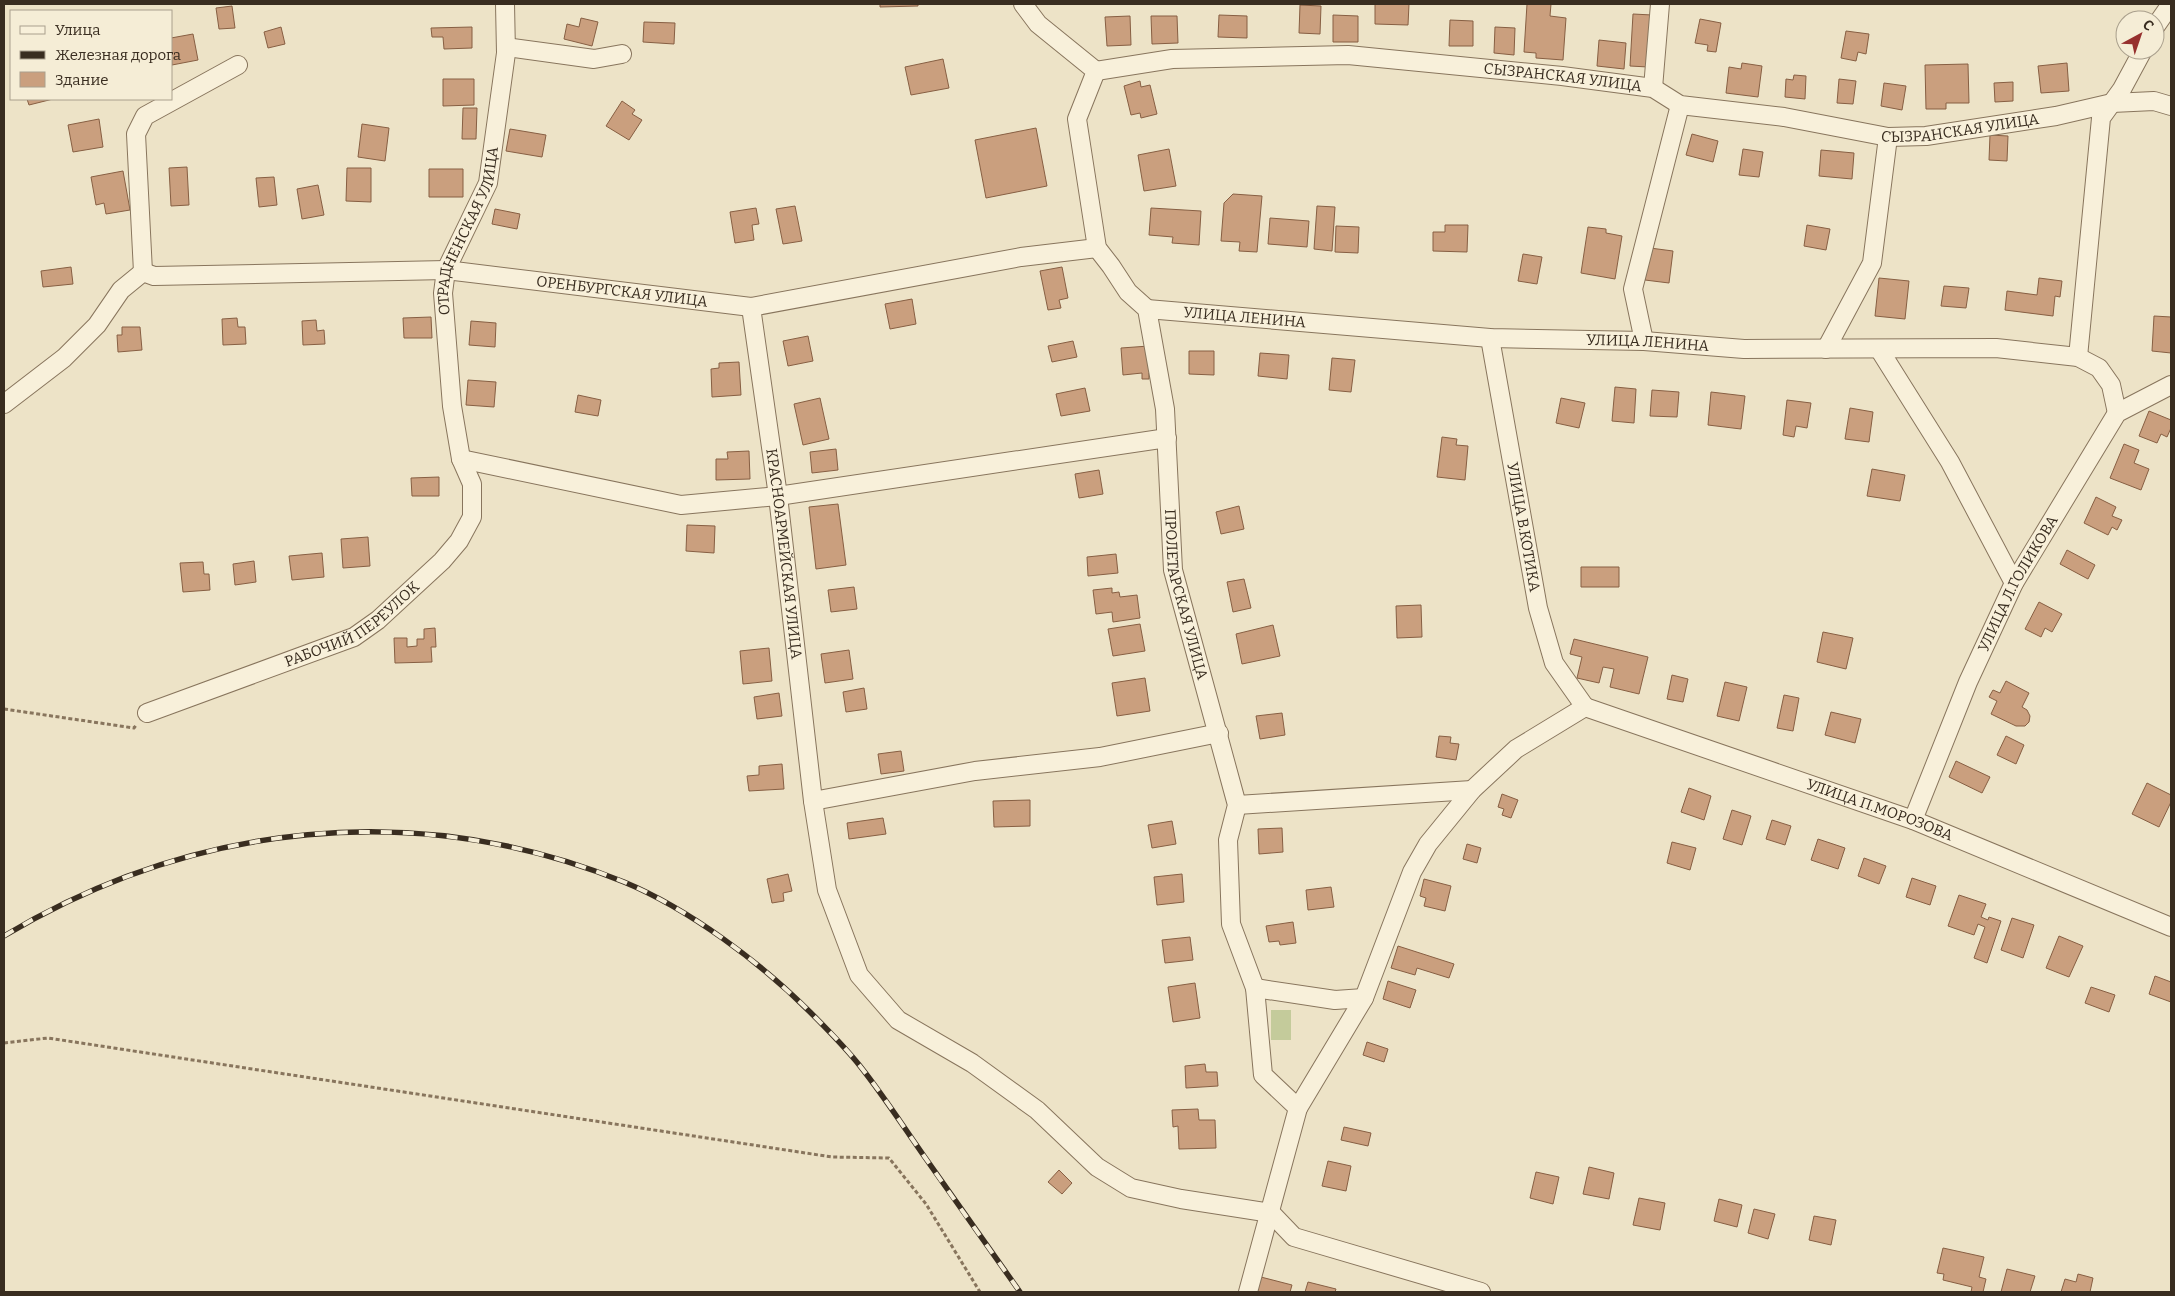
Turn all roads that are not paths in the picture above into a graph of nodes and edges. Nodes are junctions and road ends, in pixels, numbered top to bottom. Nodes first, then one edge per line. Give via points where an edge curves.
1 (505, 4) edge
2 (1023, 4) edge
3 (1660, 4) edge
4 (506, 47) junction
5 (622, 54) dead end
6 (2138, 60) edge
7 (238, 65) dead end
8 (1096, 71) junction
9 (1653, 88) junction
10 (2112, 103) junction
11 (1680, 105) junction
12 (2171, 106) edge
13 (1888, 136) junction
14 (1096, 248) junction
15 (446, 270) junction
16 (143, 272) junction
17 (751, 307) junction
18 (1147, 308) junction
19 (1490, 338) junction
20 (1644, 341) junction
21 (1826, 349) junction
22 (1879, 349) junction
23 (2078, 357) junction
24 (2171, 386) edge
25 (4, 404) edge
26 (2117, 413) junction
27 (1167, 438) junction
28 (461, 459) junction
29 (778, 496) junction
30 (2014, 583) junction
31 (1584, 707) junction
32 (147, 713) road end
33 (1219, 733) junction
34 (1472, 790) junction
35 (813, 801) junction
36 (1237, 805) junction
37 (1913, 820) junction
38 (2171, 927) edge
39 (1255, 988) junction
40 (1364, 998) junction
41 (1298, 1108) junction
42 (1271, 1212) junction
43 (1248, 1292) edge
44 (1481, 1292) edge

1 - 4 street, ОТРАДНЕНСКАЯ УЛИЦА
2 - 8 street via 1038,24
3 - 9 street
4 - 5 street via 594,59
4 - 15 street, ОТРАДНЕНСКАЯ УЛИЦА via 488,183
6 - 10 street
7 - 16 street via 145,116 136,134
8 - 9 street, СЫЗРАНСКАЯ УЛИЦА via 1172,59 1348,54
8 - 14 street via 1077,119
9 - 11 street, СЫЗРАНСКАЯ УЛИЦА
10 - 12 street, СЫЗРАНСКАЯ УЛИЦА via 2154,101
10 - 13 street, СЫЗРАНСКАЯ УЛИЦА via 2056,116 1926,136
10 - 23 street via 2101,118
11 - 13 street, СЫЗРАНСКАЯ УЛИЦА via 1784,117
11 - 20 street via 1633,289
13 - 21 street via 1872,262
14 - 17 street, ОРЕНБУРГСКАЯ УЛИЦА via 1021,257
14 - 18 street via 1128,292
15 - 16 street, ОРЕНБУРГСКАЯ УЛИЦА via 154,276
15 - 17 street, ОРЕНБУРГСКАЯ УЛИЦА
15 - 28 street, ОТРАДНЕНСКАЯ УЛИЦА via 442,293 452,406
16 - 25 street via 121,290 97,325 64,358
17 - 29 street, КРАСНОАРМЕЙСКАЯ УЛИЦА
18 - 19 street, УЛИЦА ЛЕНИНА
18 - 27 street, ПРОЛЕТАРСКАЯ УЛИЦА
19 - 20 street, УЛИЦА ЛЕНИНА
19 - 31 street, УЛИЦА В.КОТИКА via 1538,608 1554,663
20 - 21 street, УЛИЦА ЛЕНИНА via 1744,349
21 - 22 street, УЛИЦА ЛЕНИНА
22 - 23 street, УЛИЦА ЛЕНИНА via 1996,348
22 - 30 street via 1950,462
23 - 26 street, УЛИЦА ЛЕНИНА via 2099,368 2111,385
24 - 26 street
26 - 30 street, УЛИЦА Л.ГОЛИКОВА
27 - 29 street
27 - 33 street, ПРОЛЕТАРСКАЯ УЛИЦА via 1173,570
28 - 29 street via 681,505
28 - 32 street, РАБОЧИЙ ПЕРЕУЛОК via 472,484 472,517 459,541 442,561 378,620 354,637
29 - 35 street, КРАСНОАРМЕЙСКАЯ УЛИЦА
30 - 37 street, УЛИЦА Л.ГОЛИКОВА via 1968,682
31 - 34 street via 1516,749
31 - 37 street, УЛИЦА П.МОРОЗОВА
33 - 35 street via 1100,757 975,771
33 - 36 street, ПРОЛЕТАРСКАЯ УЛИЦА
34 - 36 street
34 - 40 street via 1428,844 1412,872
35 - 42 street, КРАСНОАРМЕЙСКАЯ УЛИЦА via 827,890 859,975 898,1020 972,1063 1037,1110 1097,1167 1131,1188
36 - 39 street, ПРОЛЕТАРСКАЯ УЛИЦА via 1228,840 1231,924
37 - 38 street, УЛИЦА П.МОРОЗОВА
39 - 40 street via 1335,1000
39 - 41 street, ПРОЛЕТАРСКАЯ УЛИЦА via 1263,1075
40 - 41 street
41 - 42 street
42 - 43 street
42 - 44 street via 1294,1237

